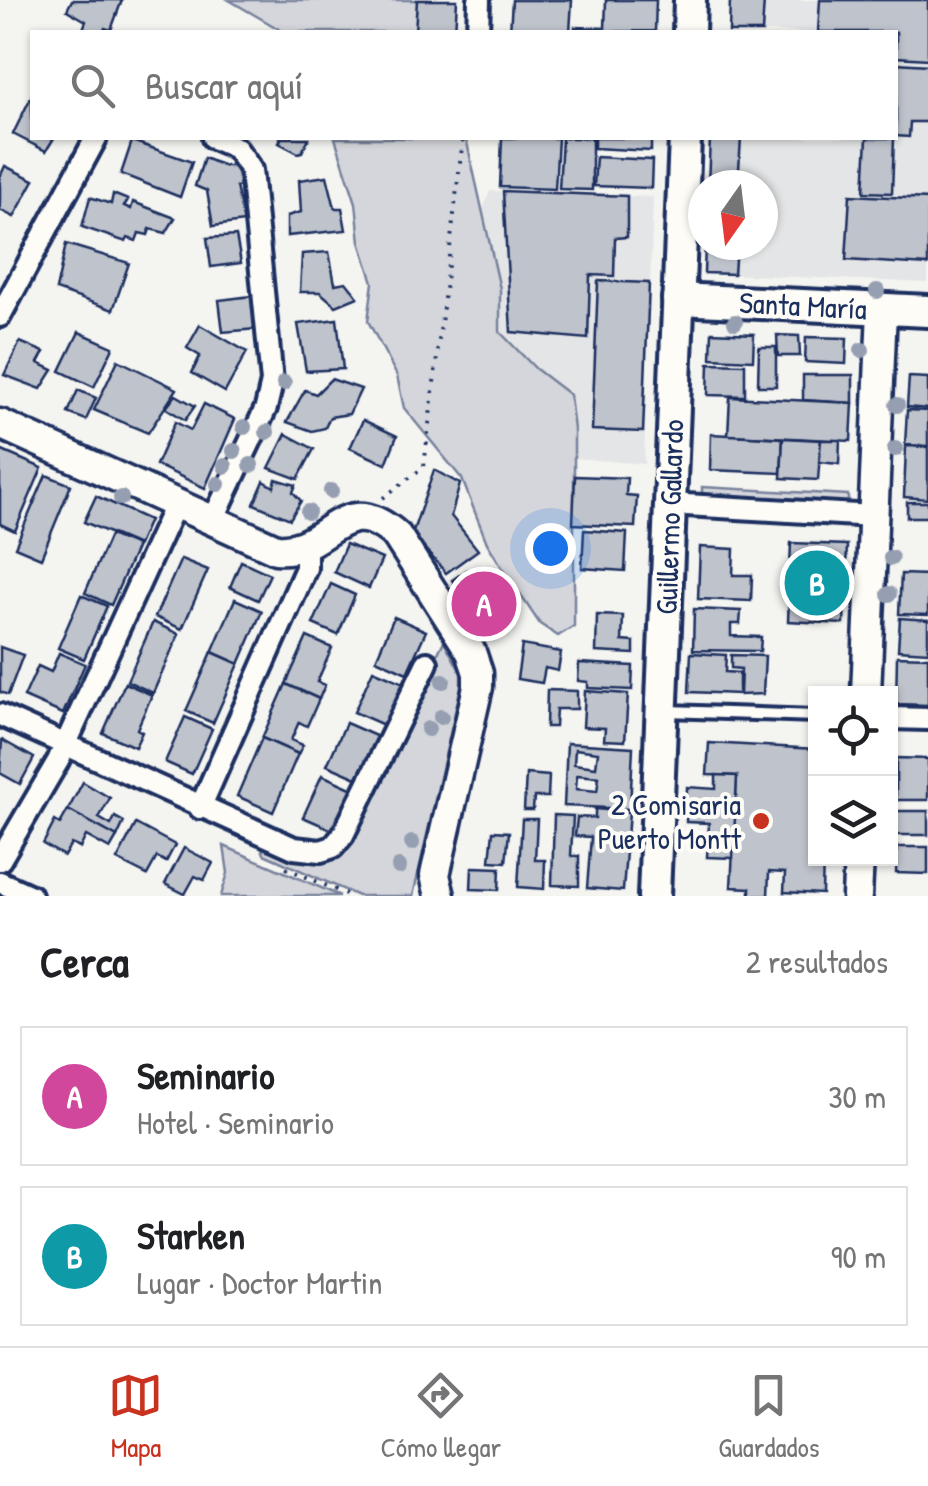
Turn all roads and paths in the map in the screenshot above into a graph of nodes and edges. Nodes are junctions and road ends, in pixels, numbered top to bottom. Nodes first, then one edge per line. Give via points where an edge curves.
1 (479, 0) edge
2 (690, 0) edge
3 (478, 30) edge
4 (689, 30) edge
5 (95, 140) edge
6 (218, 140) edge
7 (463, 140) edge
8 (684, 140) edge
9 (678, 299) junction
10 (882, 309) junction
11 (928, 311) edge
12 (0, 316) edge
13 (0, 424) edge
14 (670, 504) junction
15 (175, 505) junction
16 (372, 506) dead end
17 (873, 516) junction
18 (212, 522) junction
19 (306, 544) junction
20 (427, 663) dead end
21 (866, 686) edge
22 (661, 710) junction
23 (0, 715) edge
24 (808, 716) edge
25 (898, 718) edge
26 (928, 719) edge
27 (65, 745) junction
28 (200, 808) junction
29 (0, 860) edge
30 (284, 866) dead end
31 (859, 866) edge
32 (0, 882) edge
33 (31, 896) edge
34 (350, 896) edge
35 (440, 896) edge
36 (654, 896) edge
37 (857, 896) edge

1 - 3 street
2 - 4 main road
5 - 12 street
6 - 18 street via 236,148 251,170 272,382
7 - 16 path via 424,467
8 - 9 main road, Guillermo Gallardo
9 - 10 main road, Santa María
9 - 14 main road, Guillermo Gallardo
10 - 11 main road, Santa María
10 - 17 street
13 - 15 street
14 - 17 street
14 - 22 main road, Guillermo Gallardo
15 - 18 street
15 - 27 street
17 - 21 street
18 - 19 street via 276,549
19 - 28 street via 306,568
19 - 35 street via 344,520 360,516 382,524 397,536 471,652 478,687 435,875
20 - 28 street via 333,846 294,848
22 - 24 lane
22 - 36 main road, Guillermo Gallardo
23 - 27 street
25 - 26 street
27 - 28 street
27 - 29 street
30 - 34 path
31 - 37 street
32 - 33 street

